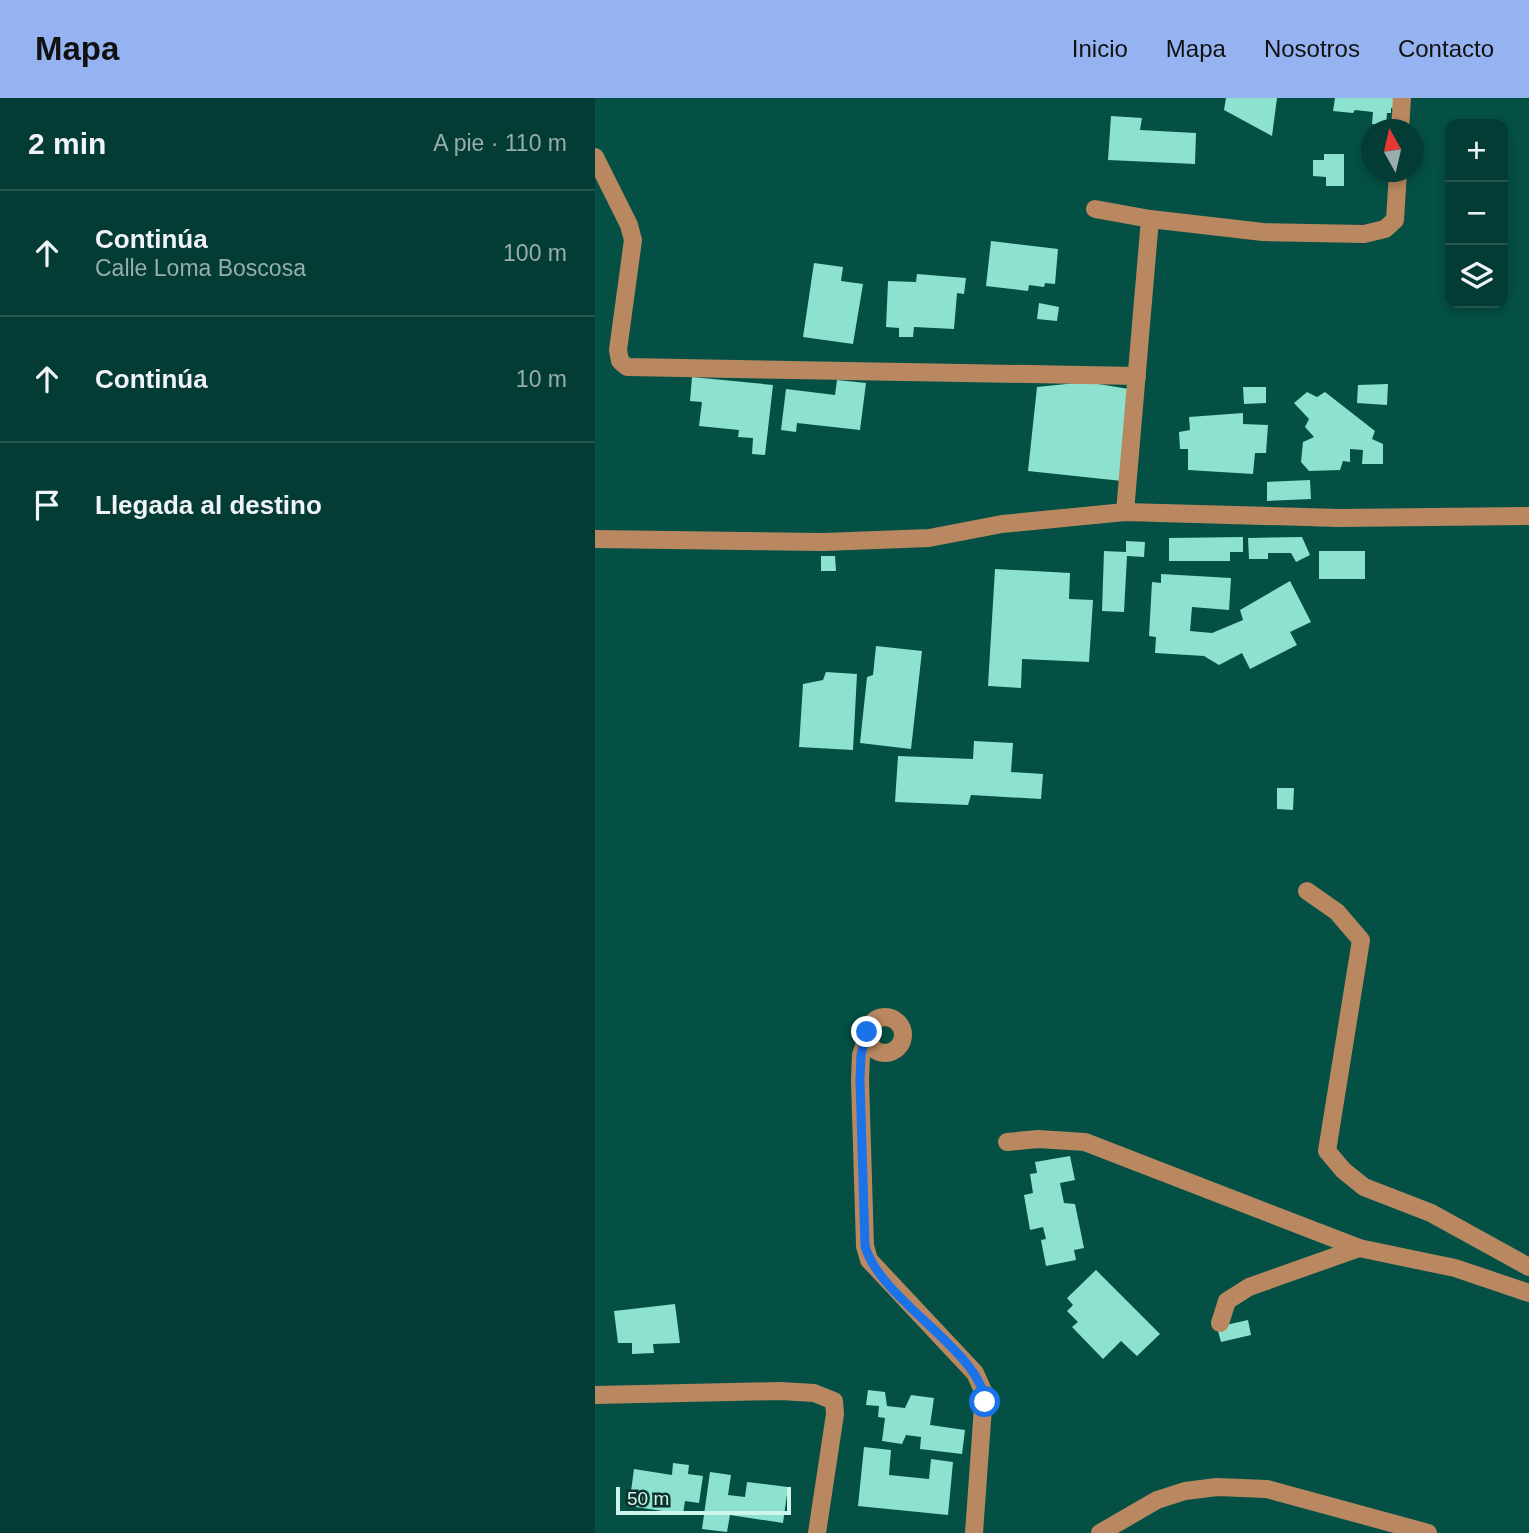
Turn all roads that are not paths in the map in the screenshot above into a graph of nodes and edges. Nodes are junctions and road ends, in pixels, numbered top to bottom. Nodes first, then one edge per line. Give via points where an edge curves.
1 (1402, 98) edge
2 (1401, 119) edge
3 (595, 157) edge
4 (1397, 182) edge
5 (1095, 209) dead end
6 (1150, 219) junction
7 (1137, 376) junction
8 (1125, 512) junction
9 (1529, 516) edge
10 (595, 539) edge
11 (1307, 891) dead end
12 (867, 1038) junction
13 (889, 1053) junction
14 (860, 1080) junction
15 (1007, 1142) dead end
16 (1359, 1248) junction
17 (1529, 1267) edge
18 (1529, 1293) edge
19 (1220, 1323) dead end
20 (595, 1395) edge
21 (817, 1533) edge
22 (974, 1533) edge
23 (1100, 1533) edge
24 (1428, 1533) edge

1 - 2 street
3 - 7 street via 633,240 618,350 627,367
4 - 6 street via 1395,220 1385,229 1364,234 1262,232
5 - 6 street
6 - 7 street
7 - 8 street
8 - 9 street via 1339,518
8 - 10 street via 1002,524 929,538 824,542
11 - 17 street via 1337,912 1361,940 1328,1151 1364,1187 1431,1213
12 - 13 street via 877,1052
12 - 13 street via 869,1026 878,1018 895,1020 904,1035 900,1046
12 - 14 street
13 - 14 street
14 - 22 street via 869,1260 975,1373 984,1393
15 - 16 street via 1085,1142
16 - 18 street via 1455,1268
16 - 19 street via 1249,1287 1227,1301
20 - 21 street via 780,1391 814,1393 834,1401
23 - 24 street via 1157,1500 1217,1487 1267,1489

